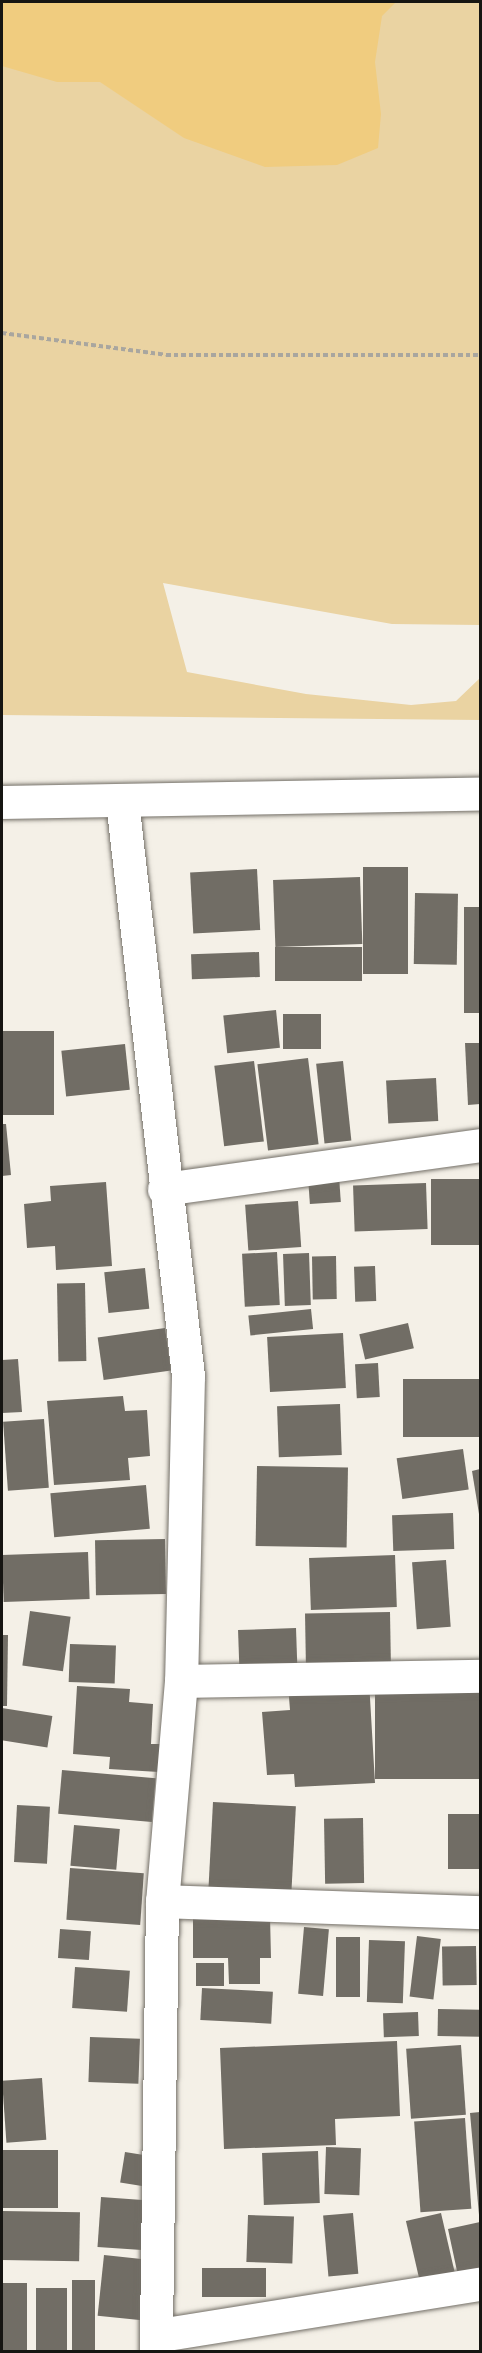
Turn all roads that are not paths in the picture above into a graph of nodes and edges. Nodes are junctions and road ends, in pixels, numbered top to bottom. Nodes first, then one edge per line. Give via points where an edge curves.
1 (480, 794) edge
2 (122, 801) junction
3 (2, 802) edge
4 (480, 1144) edge
5 (164, 1189) junction
6 (480, 1676) edge
7 (181, 1682) junction
8 (162, 1901) junction
9 (480, 1912) edge
10 (480, 2284) edge
11 (158, 2343) edge

1 - 2 street
2 - 3 street
2 - 5 street
4 - 5 street
5 - 7 street via 188,1376
6 - 7 street
7 - 8 street
8 - 9 street
8 - 11 street
10 - 11 street

